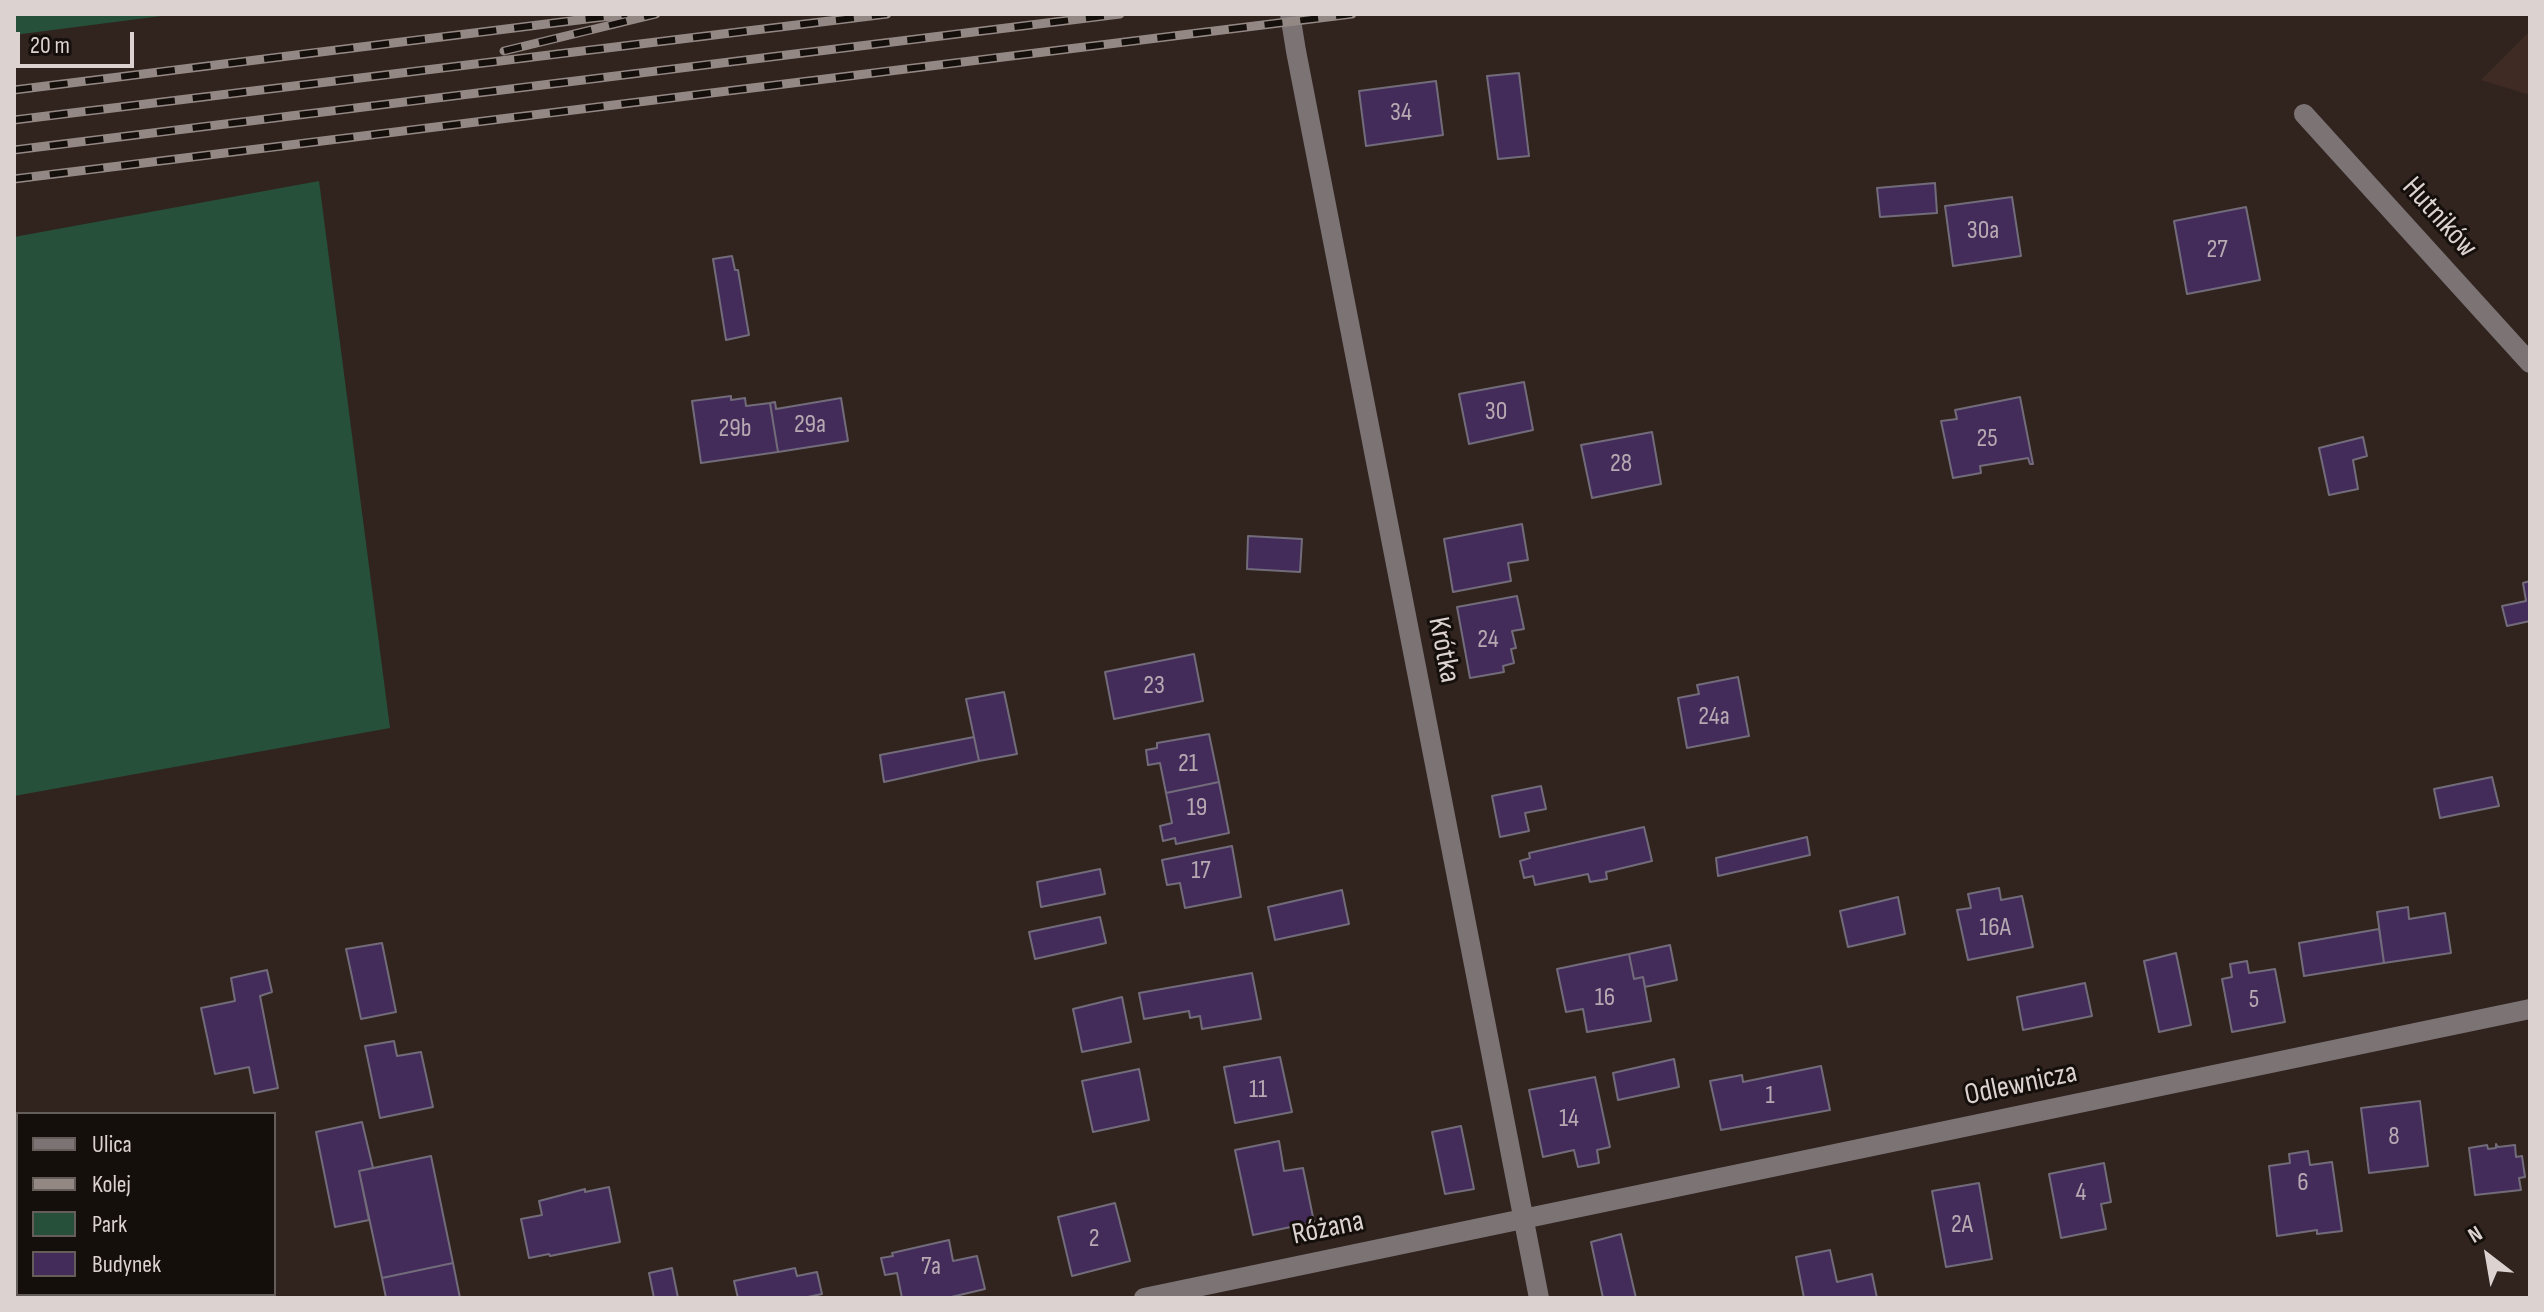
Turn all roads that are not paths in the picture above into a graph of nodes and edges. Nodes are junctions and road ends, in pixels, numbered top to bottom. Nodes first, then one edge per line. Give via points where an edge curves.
1 (1290, 14) edge
2 (2304, 114) dead end
3 (2530, 363) edge
4 (2530, 1009) edge
5 (1524, 1219) junction
6 (1144, 1298) edge
7 (1539, 1298) edge

1 - 5 street, Krótka
2 - 3 street, Hutników
4 - 5 street, Odlewnicza
5 - 6 street, Różana
5 - 7 street, Krótka

